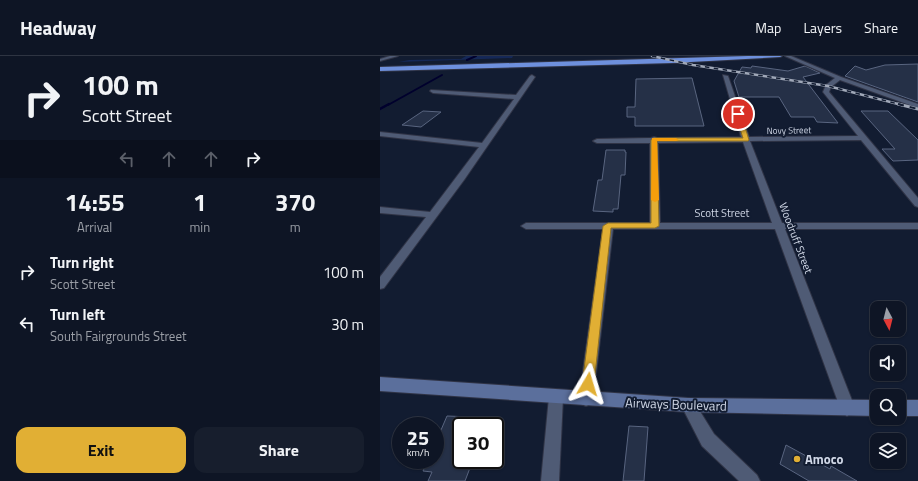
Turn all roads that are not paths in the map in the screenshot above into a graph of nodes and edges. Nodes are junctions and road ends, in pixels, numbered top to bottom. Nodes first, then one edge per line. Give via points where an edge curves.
1 (396, 56) edge
2 (681, 56) edge
3 (780, 56) edge
4 (787, 56) edge
5 (380, 60) edge
6 (380, 68) edge
7 (725, 76) dead end
8 (532, 77) dead end
9 (839, 78) junction
10 (433, 92) dead end
11 (518, 97) junction
12 (918, 106) edge
13 (380, 134) edge
14 (862, 138) junction
15 (654, 140) junction
16 (746, 140) junction
17 (596, 141) dead end
18 (484, 145) junction
19 (918, 204) edge
20 (380, 210) edge
21 (433, 215) junction
22 (526, 226) dead end
23 (608, 226) junction
24 (655, 226) junction
25 (778, 226) junction
26 (918, 226) edge
27 (380, 284) edge
28 (380, 384) edge
29 (556, 397) junction
30 (586, 399) junction
31 (688, 405) junction
32 (847, 408) junction
33 (870, 408) edge
34 (906, 408) edge
35 (918, 408) edge
36 (550, 481) edge
37 (751, 481) edge

1 - 5 street
2 - 6 highway
3 - 6 highway
4 - 9 street
7 - 16 street, Woodruff Street
8 - 11 street
9 - 12 street
9 - 14 street via 828,86 826,92
10 - 11 street
11 - 18 street
13 - 18 street
14 - 16 street, Novy Street
14 - 19 street
15 - 16 street, Novy Street
15 - 17 street, Novy Street
15 - 24 street
16 - 25 street, Woodruff Street
18 - 21 street
20 - 21 street
21 - 27 street
22 - 23 street, Scott Street
23 - 24 street, Scott Street
23 - 30 street
24 - 25 street, Scott Street
25 - 26 street, Scott Street
25 - 32 street, Woodruff Street
28 - 29 main road, Airways Boulevard
29 - 30 main road, Airways Boulevard
29 - 36 street
30 - 31 main road, Airways Boulevard
31 - 32 main road, Airways Boulevard
31 - 37 street via 708,440
32 - 33 main road, Airways Boulevard
34 - 35 main road

